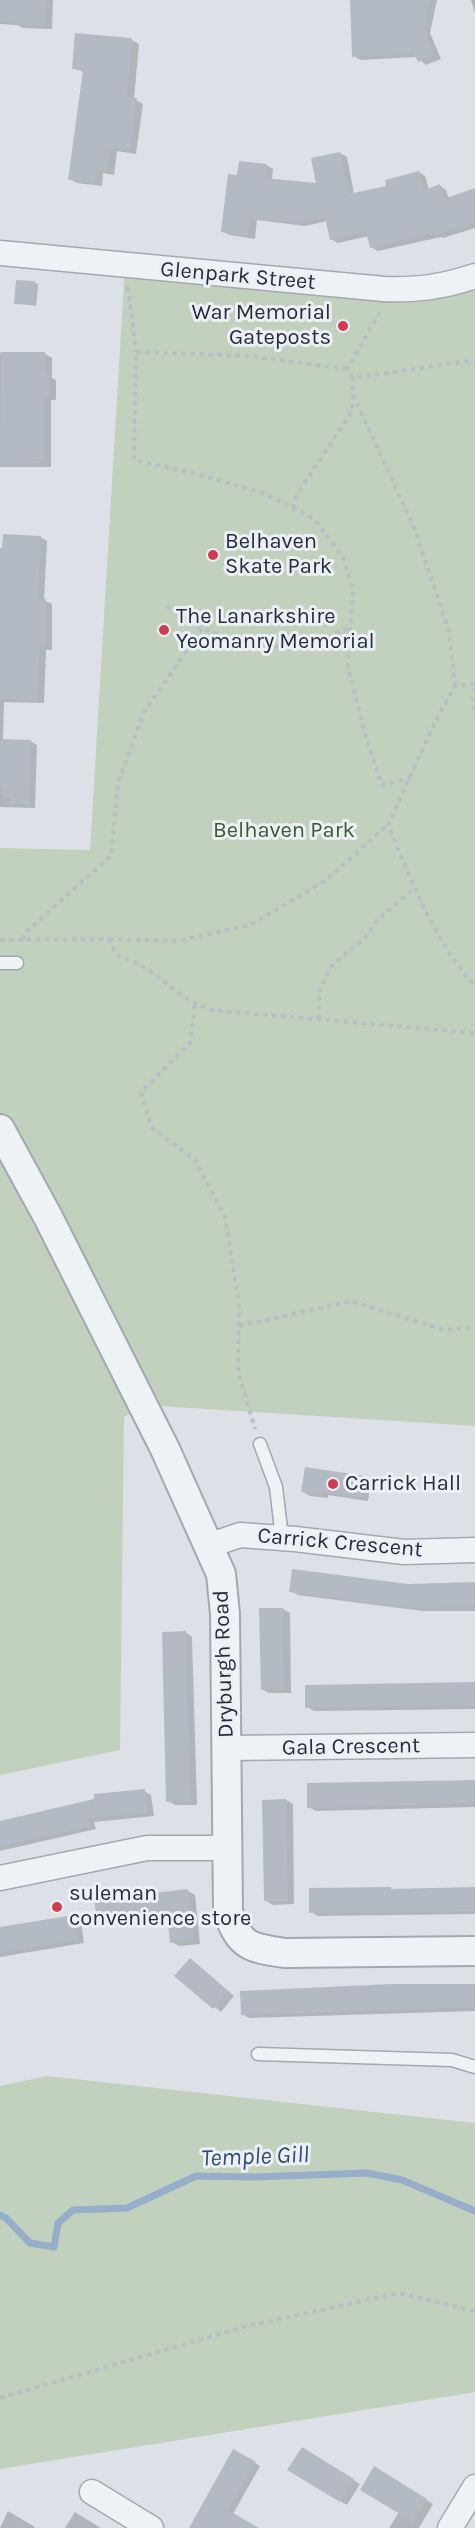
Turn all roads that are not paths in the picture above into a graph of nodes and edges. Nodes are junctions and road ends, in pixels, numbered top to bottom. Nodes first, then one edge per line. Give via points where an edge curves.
1 (0, 253) edge
2 (475, 276) edge
3 (0, 963) edge
4 (17, 963) dead end
5 (0, 1129) edge
6 (260, 1444) road end
7 (282, 1538) junction
8 (208, 1546) junction
9 (475, 1550) edge
10 (475, 1745) edge
11 (228, 1748) junction
12 (229, 1848) junction
13 (0, 1878) edge
14 (475, 1951) edge
15 (258, 2054) dead end
16 (475, 2067) edge
17 (475, 2487) edge
18 (92, 2492) dead end
19 (151, 2528) edge
20 (450, 2528) edge

1 - 2 street, Glenpark Street via 384,290 419,290
3 - 4 lane
5 - 8 street, Dryburgh Road via 165,1449
6 - 7 lane via 276,1487
7 - 8 street, Carrick Crescent via 240,1535
7 - 9 street, Carrick Crescent via 404,1552
8 - 11 street, Dryburgh Road via 220,1574 225,1614
10 - 11 street, Gala Crescent
11 - 12 street, Dryburgh Road
12 - 13 street via 147,1848
12 - 14 street, Dryburgh Road via 228,1912 236,1933 256,1949 285,1953
15 - 16 lane via 452,2060
17 - 20 street
18 - 19 street

